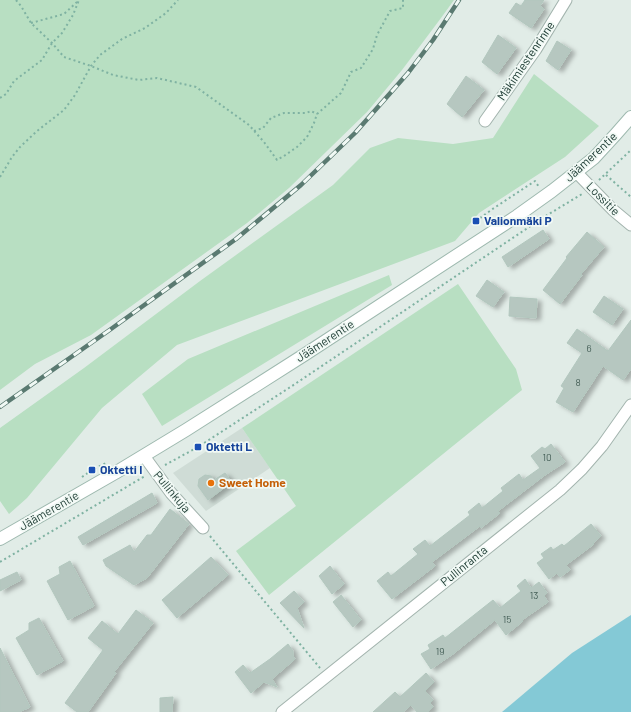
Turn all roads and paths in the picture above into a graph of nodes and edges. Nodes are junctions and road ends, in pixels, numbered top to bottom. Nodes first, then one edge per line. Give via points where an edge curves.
1 (16, 0) edge
2 (79, 0) edge
3 (178, 0) edge
4 (403, 0) edge
5 (566, 0) edge
6 (31, 23) junction
7 (52, 43) junction
8 (91, 66) junction
9 (0, 98) edge
10 (317, 114) junction
11 (631, 117) edge
12 (485, 121) dead end
13 (254, 131) junction
14 (631, 150) edge
15 (576, 172) junction
16 (606, 175) junction
17 (0, 176) edge
18 (600, 180) dead end
19 (583, 194) dead end
20 (631, 197) edge
21 (631, 225) edge
22 (631, 405) edge
23 (144, 456) junction
24 (154, 471) junction
25 (203, 528) joint
26 (0, 539) edge
27 (0, 562) edge
28 (326, 677) junction
29 (282, 712) edge

1 - 6 path
2 - 6 path via 64,14
2 - 7 path via 62,33
3 - 8 path via 166,14 122,39 100,55
4 - 10 path via 403,8 390,11 377,35 373,49 361,68 351,72 340,93
5 - 12 street, Mäkimiestenrinne via 536,49
6 - 7 path
7 - 8 path via 64,57
7 - 9 path via 42,60 14,81 6,94
8 - 13 path via 113,75 139,80 157,78 196,87
8 - 17 path via 64,110 20,147
10 - 13 path via 311,110 306,113 284,113 271,118 263,128
10 - 13 path via 307,137 277,160
11 - 15 main road, Jäämerentie via 594,158
14 - 16 path
15 - 21 street, Lossitie
15 - 23 main road, Jäämerentie via 517,216
16 - 18 path
16 - 20 path
19 - 24 path via 538,221 198,447
22 - 28 street, Pullinranta via 602,446 560,490
23 - 24 street, Pullinkuja
23 - 26 main road, Jäämerentie
24 - 25 street, Pullinkuja via 176,500
24 - 27 path
25 - 28 path
28 - 29 street, Pullinranta

